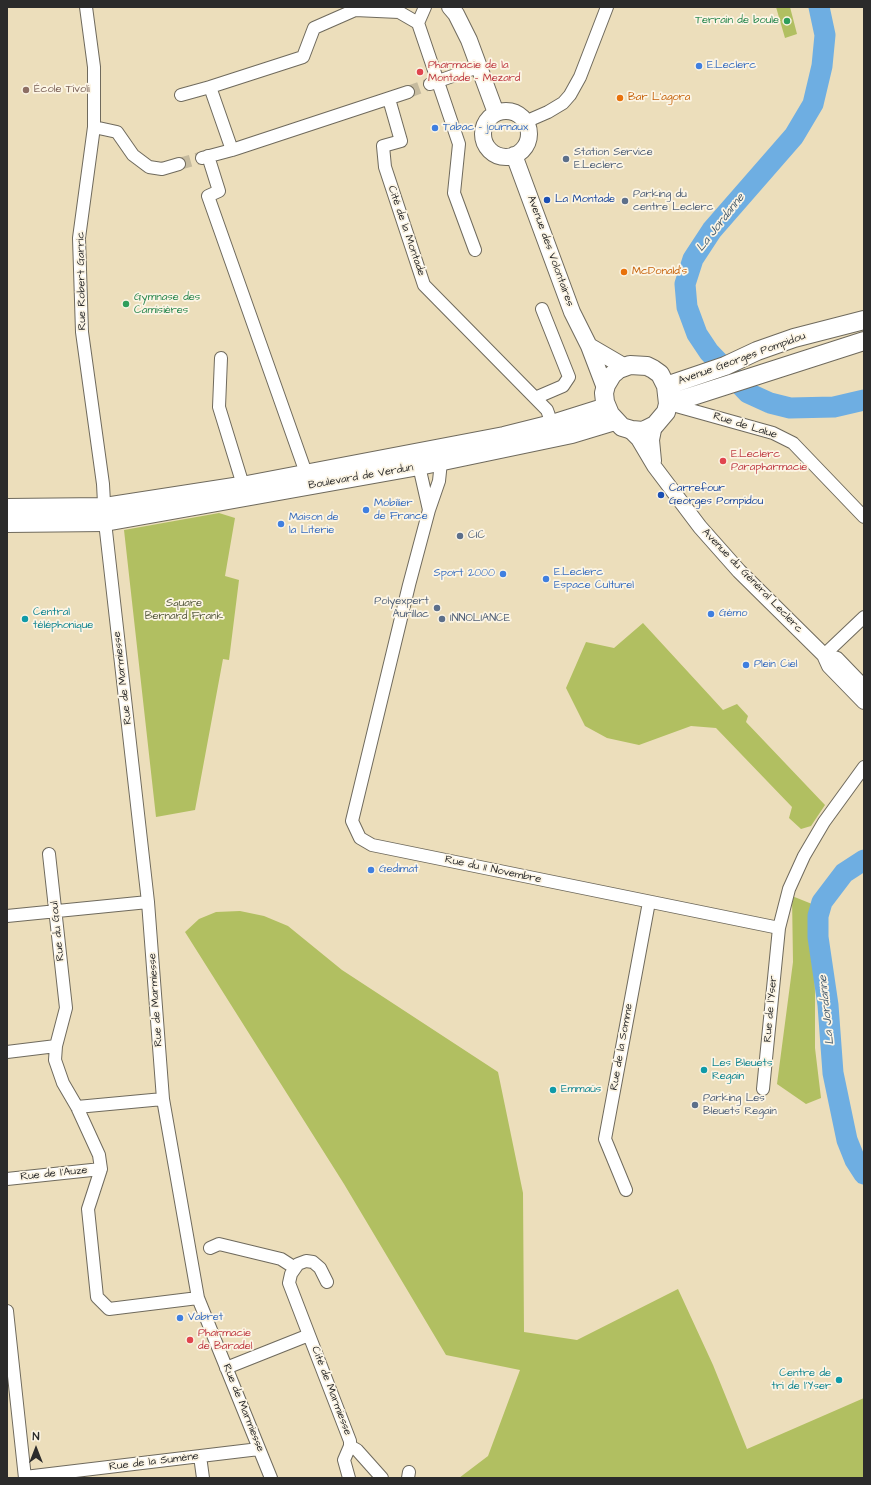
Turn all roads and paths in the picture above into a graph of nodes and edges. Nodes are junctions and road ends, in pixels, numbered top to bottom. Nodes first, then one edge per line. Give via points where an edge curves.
1 (86, 7) edge
2 (425, 7) edge
3 (450, 7) edge
4 (607, 7) edge
5 (355, 9) edge
6 (418, 23) junction
7 (478, 67) junction
8 (434, 83) junction
9 (210, 87) junction
10 (408, 92) tunnel mouth
11 (181, 95) dead end
12 (389, 99) junction
13 (496, 113) junction
14 (525, 122) junction
15 (94, 127) junction
16 (232, 150) junction
17 (514, 155) junction
18 (179, 164) tunnel mouth
19 (475, 250) dead end
20 (542, 309) dead end
21 (864, 320) edge
22 (864, 341) edge
23 (589, 346) junction
24 (221, 358) dead end
25 (625, 367) junction
26 (666, 386) junction
27 (605, 388) junction
28 (535, 398) junction
29 (668, 404) junction
30 (616, 419) junction
31 (552, 424) junction
32 (655, 425) junction
33 (428, 450) junction
34 (441, 462) junction
35 (419, 466) junction
36 (654, 466) junction
37 (306, 473) junction
38 (243, 485) junction
39 (7, 508) edge
40 (429, 510) junction
41 (105, 515) junction
42 (864, 517) edge
43 (7, 523) edge
44 (864, 617) edge
45 (824, 655) junction
46 (864, 687) edge
47 (864, 702) edge
48 (864, 767) edge
49 (49, 854) dead end
50 (148, 902) junction
51 (649, 902) junction
52 (56, 911) junction
53 (7, 916) edge
54 (779, 928) junction
55 (56, 1046) junction
56 (7, 1052) edge
57 (763, 1089) dead end
58 (163, 1099) junction
59 (77, 1107) junction
60 (101, 1170) junction
61 (7, 1179) edge
62 (626, 1190) dead end
63 (210, 1248) dead end
64 (295, 1268) junction
65 (327, 1282) dead end
66 (198, 1298) junction
67 (7, 1311) edge
68 (309, 1335) junction
69 (226, 1368) junction
70 (350, 1446) junction
71 (260, 1449) junction
72 (200, 1456) junction
73 (111, 1472) edge
74 (25, 1477) edge
75 (203, 1478) edge
76 (271, 1478) edge
77 (349, 1478) edge
78 (382, 1478) edge

1 - 15 street, Rue Robert Garric via 94,67
2 - 6 street
3 - 7 main road via 469,40
4 - 14 street via 570,95 563,103 548,112
5 - 6 street via 399,12
5 - 9 street via 314,28 303,57
6 - 8 street
7 - 8 street
7 - 13 main road
8 - 19 street via 459,144 454,193
9 - 11 street
9 - 16 street
10 - 12 street
12 - 16 street
12 - 28 street, Cité de la Montade via 401,141 383,146 385,167 424,285
13 - 14 main road via 509,111
13 - 17 main road via 485,124 483,139 498,156
14 - 17 main road via 529,134 528,141
15 - 18 street via 117,132 133,155 149,167 162,169
15 - 41 street, Rue Robert Garric via 80,244 82,332
16 - 37 street via 204,157 219,190 208,196
17 - 23 main road, Avenue des Volontaires via 572,312
20 - 28 street via 569,377 563,386
21 - 26 main road, Avenue Georges Pompidou via 794,338
22 - 29 main road, Avenue Georges Pompidou
23 - 25 main road
23 - 27 main road, Avenue des Volontaires
24 - 38 street via 219,407
25 - 26 main road via 639,365 653,369 660,374
25 - 27 main road via 612,376
26 - 29 main road
27 - 30 main road via 604,394
28 - 31 street, Cité de la Montade via 547,410
29 - 32 main road via 666,412
29 - 42 street, Rue de Lalue via 773,433 794,443
30 - 31 main road, Boulevard de Verdun
30 - 32 main road via 643,431
30 - 34 main road, Boulevard de Verdun via 572,434
30 - 36 street, Avenue du Général Leclerc via 638,438
31 - 33 main road, Boulevard de Verdun
32 - 36 street via 652,440
33 - 35 main road
33 - 37 main road, Boulevard de Verdun
34 - 35 main road, Boulevard de Verdun
34 - 40 street, Rue du 11 Novembre via 439,481
35 - 40 street, Rue du 11 Novembre
35 - 41 main road, Boulevard de Verdun
36 - 45 street, Avenue du Général Leclerc via 704,532 739,571
37 - 38 main road, Boulevard de Verdun
38 - 41 main road, Boulevard de Verdun
39 - 41 main road
40 - 51 street, Rue du 11 Novembre via 352,821 355,831 360,838 372,845
41 - 43 main road
41 - 50 street, Rue de Marmiesse
44 - 45 street
45 - 46 street, Avenue du Général Leclerc via 837,659
45 - 47 street, Avenue du Général Leclerc via 829,666
48 - 54 street via 824,822 804,856 789,889
49 - 52 street, Rue du Goul
50 - 52 street
50 - 58 street, Rue de Marmiesse
51 - 54 street, Rue du 11 Novembre
51 - 62 street, Rue de la Somme via 605,1139
52 - 53 street
52 - 55 street, Rue du Goul via 66,1008
54 - 57 street, Rue de l'Yser
55 - 56 street
55 - 59 street via 56,1060 63,1084
58 - 59 street
58 - 66 street, Rue de Marmiesse
59 - 60 street via 99,1155
60 - 61 street, Rue de l'Auze
60 - 66 street via 88,1209 97,1297 108,1309
63 - 64 street via 219,1244 281,1259
64 - 65 street via 306,1261 313,1262 320,1268
64 - 68 street, Cité de Marmiesse via 290,1274 289,1283
66 - 69 street, Rue de Marmiesse
67 - 74 street
68 - 69 street, Cité de Marmiesse
68 - 70 street, Cité de Marmiesse
69 - 71 street, Rue de Marmiesse
70 - 77 street, Cité de Marmiesse via 344,1460
70 - 78 street, Cité de Marmiesse via 357,1450
71 - 72 street, Rue de la Sumène
71 - 76 street, Rue de Marmiesse
72 - 73 street, Rue de la Sumène
72 - 75 street
73 - 74 street, Rue de la Sumène

